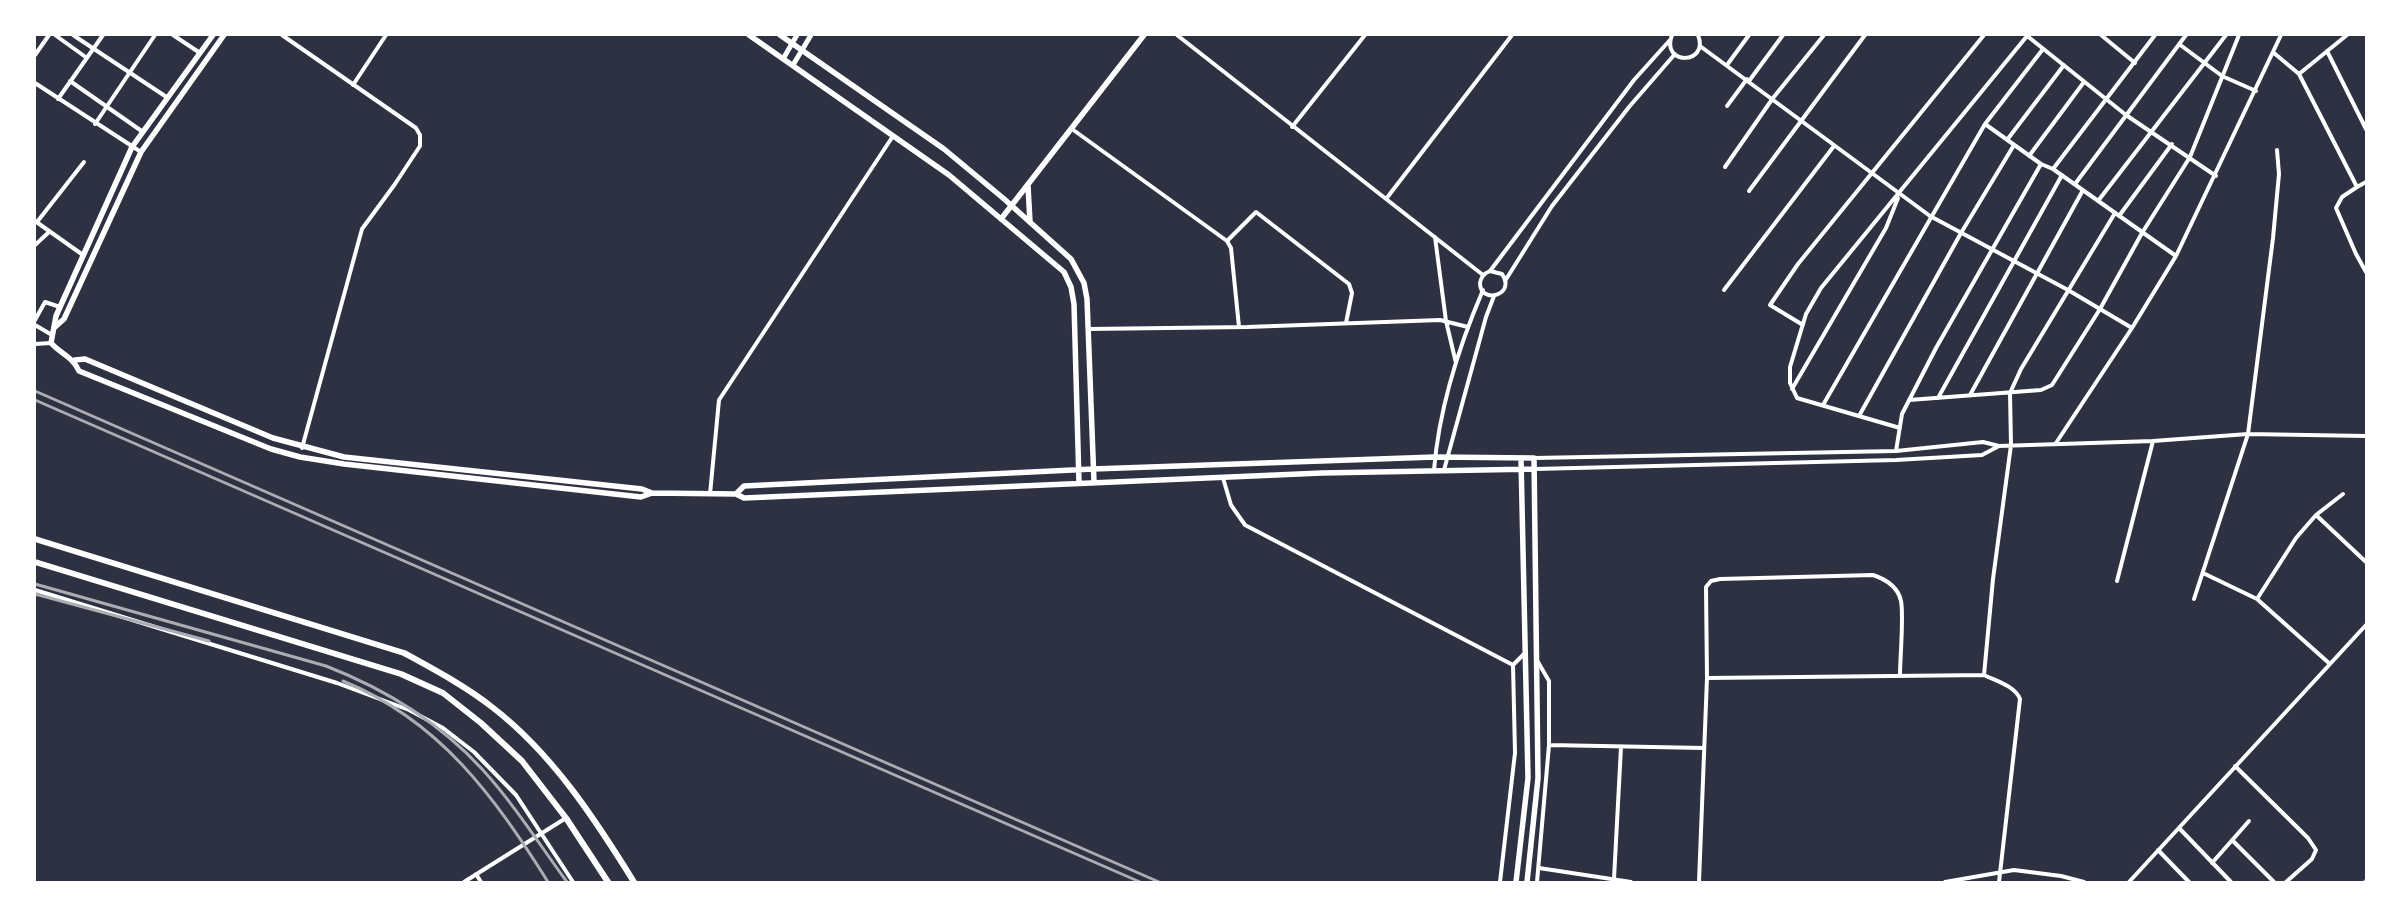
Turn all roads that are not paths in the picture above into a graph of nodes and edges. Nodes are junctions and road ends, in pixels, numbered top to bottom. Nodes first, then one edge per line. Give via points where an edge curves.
1 (49, 35) edge
2 (55, 35) edge
3 (73, 35) edge
4 (103, 35) edge
5 (155, 35) edge
6 (173, 35) edge
7 (213, 35) edge
8 (224, 35) edge
9 (282, 35) edge
10 (386, 35) edge
11 (750, 35) edge
12 (780, 35) edge
13 (797, 35) edge
14 (811, 35) edge
15 (1144, 35) edge
16 (1177, 35) edge
17 (1365, 35) edge
18 (1512, 35) edge
19 (1672, 35) edge
20 (1698, 35) edge
21 (1749, 35) edge
22 (1783, 35) edge
23 (1824, 35) edge
24 (1866, 35) edge
25 (1984, 35) edge
26 (2101, 35) edge
27 (2186, 35) edge
28 (2226, 35) edge
29 (2240, 35) edge
30 (2281, 35) edge
31 (2347, 35) edge
32 (2027, 36) edge
33 (2154, 36) edge
34 (1670, 40) junction
35 (792, 43) junction
36 (2179, 44) junction
37 (1700, 46) junction
38 (93, 49) junction
39 (801, 49) junction
40 (2043, 49) junction
41 (2327, 51) junction
42 (200, 53) junction
43 (2274, 53) junction
44 (1675, 54) junction
45 (35, 55) edge
46 (87, 58) junction
47 (783, 59) junction
48 (2206, 62) junction
49 (2135, 63) junction
50 (793, 65) junction
51 (1727, 65) junction
52 (2064, 65) junction
53 (130, 73) junction
54 (2299, 74) junction
55 (2222, 76) junction
56 (1748, 80) junction
57 (70, 81) junction
58 (2084, 82) junction
59 (35, 83) edge
60 (353, 84) junction
61 (2256, 91) junction
62 (168, 98) junction
63 (1773, 98) junction
64 (58, 99) junction
65 (2107, 100) junction
66 (107, 106) junction
67 (1727, 106) dead end
68 (2126, 115) junction
69 (1802, 120) junction
70 (95, 124) junction
71 (1985, 124) junction
72 (1292, 127) junction
73 (1072, 129) junction
74 (2150, 130) junction
75 (2366, 130) edge
76 (143, 132) junction
77 (893, 136) junction
78 (2007, 140) junction
79 (2172, 144) junction
80 (2014, 145) junction
81 (1834, 146) junction
82 (132, 147) junction
83 (2277, 150) dead end
84 (141, 152) junction
85 (2030, 156) junction
86 (2190, 157) junction
87 (84, 162) dead end
88 (2041, 164) junction
89 (1725, 167) dead end
90 (2053, 169) junction
91 (1872, 174) junction
92 (2062, 175) junction
93 (2216, 176) junction
94 (2366, 182) edge
95 (2075, 184) junction
96 (1028, 186) junction
97 (2357, 187) junction
98 (2083, 190) junction
99 (1749, 191) dead end
100 (1900, 194) junction
101 (1386, 199) junction
102 (2098, 201) junction
103 (1012, 206) junction
104 (2117, 214) junction
105 (1930, 216) junction
106 (1001, 218) junction
107 (36, 222) edge
108 (1030, 222) junction
109 (50, 232) junction
110 (1961, 233) junction
111 (2142, 233) junction
112 (1435, 237) junction
113 (1227, 241) junction
114 (35, 245) edge
115 (1992, 250) junction
116 (83, 255) junction
117 (2176, 256) junction
118 (2014, 262) junction
119 (1490, 271) junction
120 (2366, 272) edge
121 (2037, 274) junction
122 (1484, 275) junction
123 (1505, 281) junction
124 (1483, 290) junction
125 (1724, 290) dead end
126 (2068, 290) junction
127 (1494, 296) junction
128 (60, 308) junction
129 (2100, 309) junction
130 (35, 320) edge
131 (1446, 321) junction
132 (1346, 323) junction
133 (35, 325) edge
134 (1803, 325) junction
135 (55, 327) junction
136 (1239, 327) junction
137 (1468, 327) junction
138 (2132, 328) junction
139 (1088, 329) junction
140 (53, 336) junction
141 (51, 343) junction
142 (35, 344) edge
143 (75, 360) junction
144 (1456, 365) junction
145 (1792, 390) junction
146 (2010, 393) junction
147 (1970, 395) junction
148 (1938, 398) junction
149 (1909, 400) junction
150 (1822, 405) junction
151 (1859, 416) junction
152 (1900, 428) junction
153 (2248, 434) junction
154 (2366, 436) edge
155 (2153, 441) junction
156 (2056, 443) junction
157 (1999, 446) junction
158 (2011, 446) junction
159 (302, 448) junction
160 (1896, 451) junction
161 (300, 457) junction
162 (1435, 458) junction
163 (1446, 458) junction
164 (1521, 458) junction
165 (1534, 458) junction
166 (1535, 468) junction
167 (1094, 469) junction
168 (1521, 469) junction
169 (1079, 470) junction
170 (1434, 470) junction
171 (1444, 470) junction
172 (1222, 478) junction
173 (550, 479) junction
174 (1094, 482) junction
175 (1080, 483) junction
176 (549, 488) junction
177 (652, 494) junction
178 (710, 494) junction
179 (736, 494) junction
180 (2343, 494) dead end
181 (2316, 515) junction
182 (35, 539) edge
183 (35, 562) edge
184 (2366, 562) edge
185 (2203, 573) junction
186 (2117, 581) dead end
187 (35, 590) edge
188 (2194, 599) dead end
189 (2257, 599) junction
190 (2366, 625) edge
191 (1526, 652) junction
192 (1536, 660) junction
193 (2330, 664) junction
194 (1513, 666) junction
195 (1984, 675) junction
196 (1900, 676) junction
197 (1707, 678) junction
198 (1549, 745) junction
199 (1621, 747) junction
200 (1704, 748) junction
201 (2234, 766) junction
202 (566, 818) junction
203 (2249, 821) dead end
204 (2179, 828) junction
205 (541, 833) junction
206 (2232, 840) junction
207 (2158, 850) junction
208 (2212, 863) junction
209 (1539, 868) junction
210 (2000, 871) junction
211 (476, 874) junction
212 (1614, 879) junction
213 (464, 882) edge
214 (481, 882) edge
215 (573, 882) edge
216 (608, 882) edge
217 (634, 882) edge
218 (1500, 882) edge
219 (1516, 882) edge
220 (1527, 882) edge
221 (1537, 882) edge
222 (1632, 882) edge
223 (1699, 882) edge
224 (1945, 882) edge
225 (1999, 882) edge
226 (2084, 882) edge
227 (2129, 882) edge
228 (2189, 882) edge
229 (2231, 882) edge
230 (2274, 882) edge
231 (2286, 882) edge

1 - 45 street
2 - 46 street
3 - 38 street
4 - 38 street
5 - 53 street
6 - 42 street
7 - 42 main road
8 - 84 main road
9 - 60 street
10 - 60 street
11 - 47 main road
12 - 35 main road
13 - 35 street
14 - 39 street
15 - 73 main road
16 - 72 street
17 - 72 street
18 - 101 street
19 - 34 street
20 - 37 street
21 - 51 street
22 - 56 street
23 - 63 street
24 - 69 street
25 - 91 street
26 - 49 street
27 - 36 street
28 - 48 street
29 - 55 street
30 - 43 street
31 - 41 street
32 - 40 street
32 - 100 street
33 - 49 street
34 - 44 street
34 - 119 street via 1634,80
35 - 39 main road
35 - 47 street
36 - 48 street
36 - 68 street
37 - 44 street via 1690,58
37 - 51 street
38 - 46 street
38 - 53 street
39 - 50 street
39 - 103 main road via 944,148
40 - 52 street
40 - 71 street
41 - 54 street
41 - 75 street
42 - 62 main road
43 - 54 street
43 - 61 street
44 - 123 street via 1552,206
46 - 57 street
47 - 50 main road
48 - 55 street
48 - 74 street
49 - 65 street
50 - 77 main road
51 - 56 street
52 - 58 street
52 - 78 street
53 - 62 street
53 - 66 street
54 - 97 street
55 - 61 street
55 - 86 street
56 - 63 street
56 - 67 street
57 - 64 street
57 - 66 street
58 - 65 street
58 - 85 street
59 - 64 street
60 - 159 street via 416,128 420,146 362,228
61 - 93 street
62 - 76 main road
63 - 69 street
63 - 89 street
64 - 70 street
65 - 68 street
65 - 90 street
66 - 70 street
66 - 76 street
68 - 74 street
68 - 95 street
69 - 81 street
69 - 99 street
70 - 82 street
71 - 78 street
71 - 105 street
72 - 101 street
73 - 96 main road
73 - 113 street
74 - 79 street
74 - 102 street
76 - 82 main road
77 - 106 main road via 949,175
77 - 178 street via 719,400
78 - 80 street
79 - 86 street
79 - 104 street
80 - 85 street
80 - 110 street
81 - 91 street
81 - 125 street
82 - 84 street
82 - 116 main road
83 - 153 street via 2279,174 2273,238
84 - 135 main road via 64,319
85 - 88 street
86 - 93 street
86 - 111 street
87 - 107 street
88 - 90 street
88 - 115 street
90 - 92 street
91 - 100 street
91 - 134 street via 1798,264 1770,305
92 - 95 street
92 - 118 street
93 - 117 street
94 - 97 street
95 - 98 street
96 - 103 main road
96 - 108 main road
97 - 120 street via 2342,197 2336,208
98 - 102 street
98 - 121 street
100 - 105 street
100 - 134 street via 1821,288
100 - 145 street via 1886,228
101 - 112 street
102 - 104 street
103 - 106 main road
103 - 108 main road
104 - 111 street
104 - 126 street
105 - 110 street
105 - 150 street
106 - 169 main road via 1064,272 1071,287
107 - 109 street
108 - 139 main road via 1079,270 1085,285
109 - 114 street
109 - 116 street
110 - 115 street
110 - 151 street
111 - 117 street
111 - 129 street
112 - 122 street
112 - 131 street
113 - 132 street via 1256,212 1349,284 1352,294
113 - 136 street via 1231,248
115 - 118 street
115 - 149 street
116 - 128 main road
117 - 138 street
118 - 121 street
118 - 148 street
119 - 122 street
119 - 123 street via 1498,272
121 - 126 street
121 - 147 street
122 - 124 street via 1480,282
123 - 127 street via 1501,292
124 - 127 street
124 - 137 street
126 - 129 street
126 - 146 street
127 - 163 street
128 - 130 street via 45,302
128 - 135 main road
129 - 138 street
129 - 146 street via 2052,385 2041,390
131 - 132 street
131 - 137 street
131 - 144 street
132 - 136 street
133 - 140 street
134 - 145 street via 1790,367
135 - 140 main road
136 - 139 street
137 - 144 street
138 - 156 street
139 - 167 main road
140 - 141 main road
141 - 142 street
141 - 143 main road
143 - 159 main road via 85,358
143 - 161 main road via 79,371 271,449
144 - 162 street
145 - 150 street via 1797,398
146 - 147 street
146 - 158 street
147 - 148 street
148 - 149 street
149 - 152 street
150 - 151 street
151 - 152 street
152 - 160 street
153 - 154 street
153 - 155 street
153 - 185 street
155 - 156 street
155 - 186 street
156 - 158 street
157 - 158 street
157 - 160 street via 1983,442
157 - 166 street via 1982,455 1896,460
158 - 195 street
159 - 161 main road
159 - 173 main road via 344,458
160 - 165 street
161 - 176 main road
162 - 163 main road
162 - 167 main road
162 - 170 street
163 - 164 main road
163 - 171 street
164 - 165 main road
164 - 168 main road
165 - 166 main road
166 - 168 main road
166 - 192 main road
167 - 169 main road
167 - 174 main road
168 - 171 main road
168 - 191 main road
169 - 175 main road
169 - 179 main road via 744,486
170 - 171 main road
170 - 172 main road
172 - 174 main road
172 - 194 street via 1231,505 1245,525
173 - 176 main road
173 - 177 main road via 642,488
174 - 175 main road
175 - 179 main road via 744,498
176 - 177 main road via 626,497
177 - 178 main road
178 - 179 main road
180 - 181 street
181 - 184 street
181 - 189 street via 2291,545
182 - 217 main road via 404,653 450,678 493,707 535,746 582,803
183 - 202 main road via 401,674 443,694 522,761
185 - 188 street
185 - 189 street
187 - 205 street via 337,683 409,710 443,728 474,752 516,795
189 - 193 street
190 - 193 street
191 - 194 street
191 - 219 main road via 1528,778
192 - 198 street via 1549,681
192 - 220 main road via 1538,778
193 - 201 street
194 - 218 street via 1515,753
195 - 196 street
195 - 210 street via 2011,688 2020,700
196 - 197 street
196 - 197 street via 1901,601 1887,581 1873,575 1711,581 1706,587
197 - 200 street
198 - 199 street
198 - 209 street
199 - 200 street
199 - 212 street
200 - 223 street
201 - 204 street
201 - 231 street via 2308,838 2316,850 2312,858
202 - 205 street
202 - 216 main road
203 - 206 street
204 - 207 street
204 - 208 street
205 - 211 street
205 - 215 street
206 - 208 street
206 - 230 street
207 - 227 street
207 - 228 street
208 - 229 street
209 - 212 street
209 - 221 street
210 - 224 street
210 - 225 street
210 - 226 street via 2061,876
211 - 213 street
211 - 214 street
212 - 222 street

